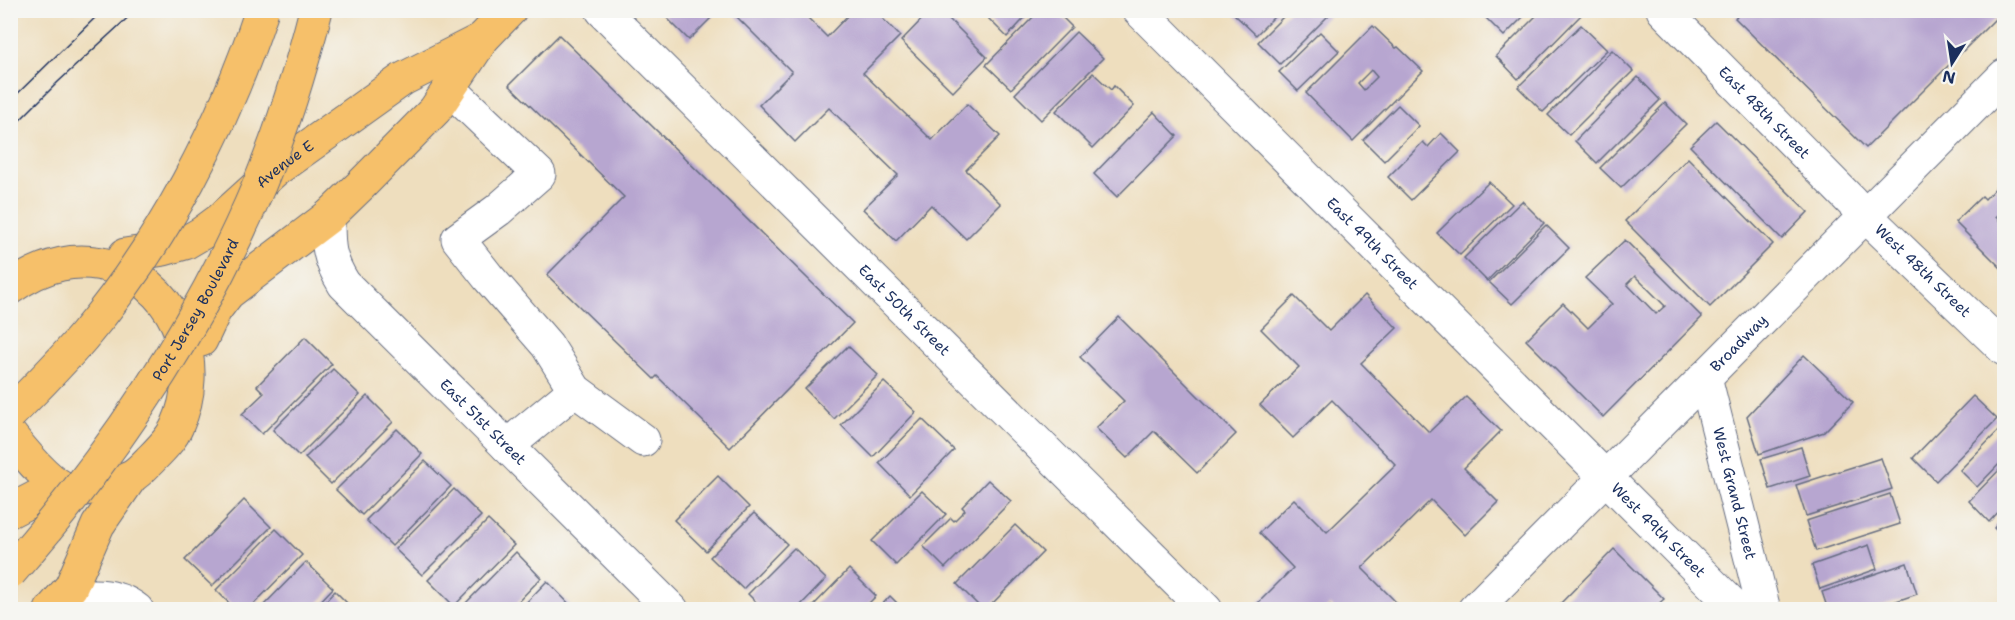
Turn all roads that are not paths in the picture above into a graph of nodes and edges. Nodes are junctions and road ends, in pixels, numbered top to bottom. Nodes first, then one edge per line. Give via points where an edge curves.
1 (262, 10) edge
2 (316, 10) edge
3 (510, 10) edge
4 (602, 10) edge
5 (1139, 10) edge
6 (1663, 10) edge
7 (483, 38) junction
8 (2004, 76) edge
9 (450, 89) junction
10 (1866, 216) junction
11 (328, 217) junction
12 (78, 261) junction
13 (10, 288) edge
14 (2004, 350) edge
15 (1705, 377) junction
16 (188, 380) junction
17 (575, 390) junction
18 (10, 414) edge
19 (10, 435) edge
20 (643, 440) dead end
21 (507, 446) junction
22 (131, 477) junction
23 (1605, 478) junction
24 (71, 490) junction
25 (10, 512) edge
26 (10, 572) edge
27 (56, 604) edge
28 (137, 609) edge
29 (672, 609) edge
30 (1206, 609) edge
31 (1474, 609) edge
32 (1737, 609) edge
33 (1764, 609) edge

1 - 18 main road, bridge via 236,84 210,140 150,245 83,337
2 - 26 main road, Port Jersey Boulevard, bridge via 297,80 259,184 202,301 130,420 58,517
3 - 7 main road, Avenue E
4 - 30 street, East 50th Street
5 - 23 street, East 49th Street
6 - 10 street, East 48th Street
7 - 9 main road, Avenue E
7 - 12 main road, Avenue E via 403,79 274,171 221,219 185,243
8 - 10 street, Broadway
9 - 11 main road, Avenue E via 435,110
9 - 17 street via 539,174 458,239 547,345
10 - 14 street, West 48th Street
10 - 15 street, Broadway
11 - 16 main road, Avenue E via 228,293 205,329
11 - 21 street, East 51st Street via 328,253 344,284
12 - 13 main road, Avenue E via 53,265
12 - 16 main road via 104,264 151,287 181,329 188,354
15 - 23 street, Broadway
15 - 33 street, West Grand Street
16 - 22 main road via 177,428
17 - 20 street
17 - 21 street
19 - 24 main road via 33,462
21 - 29 street, East 51st Street
22 - 24 main road
22 - 27 main road via 98,525 71,587
23 - 31 street, Broadway
23 - 32 street, West 49th Street
24 - 25 main road via 37,497
27 - 28 street via 89,596 116,598

